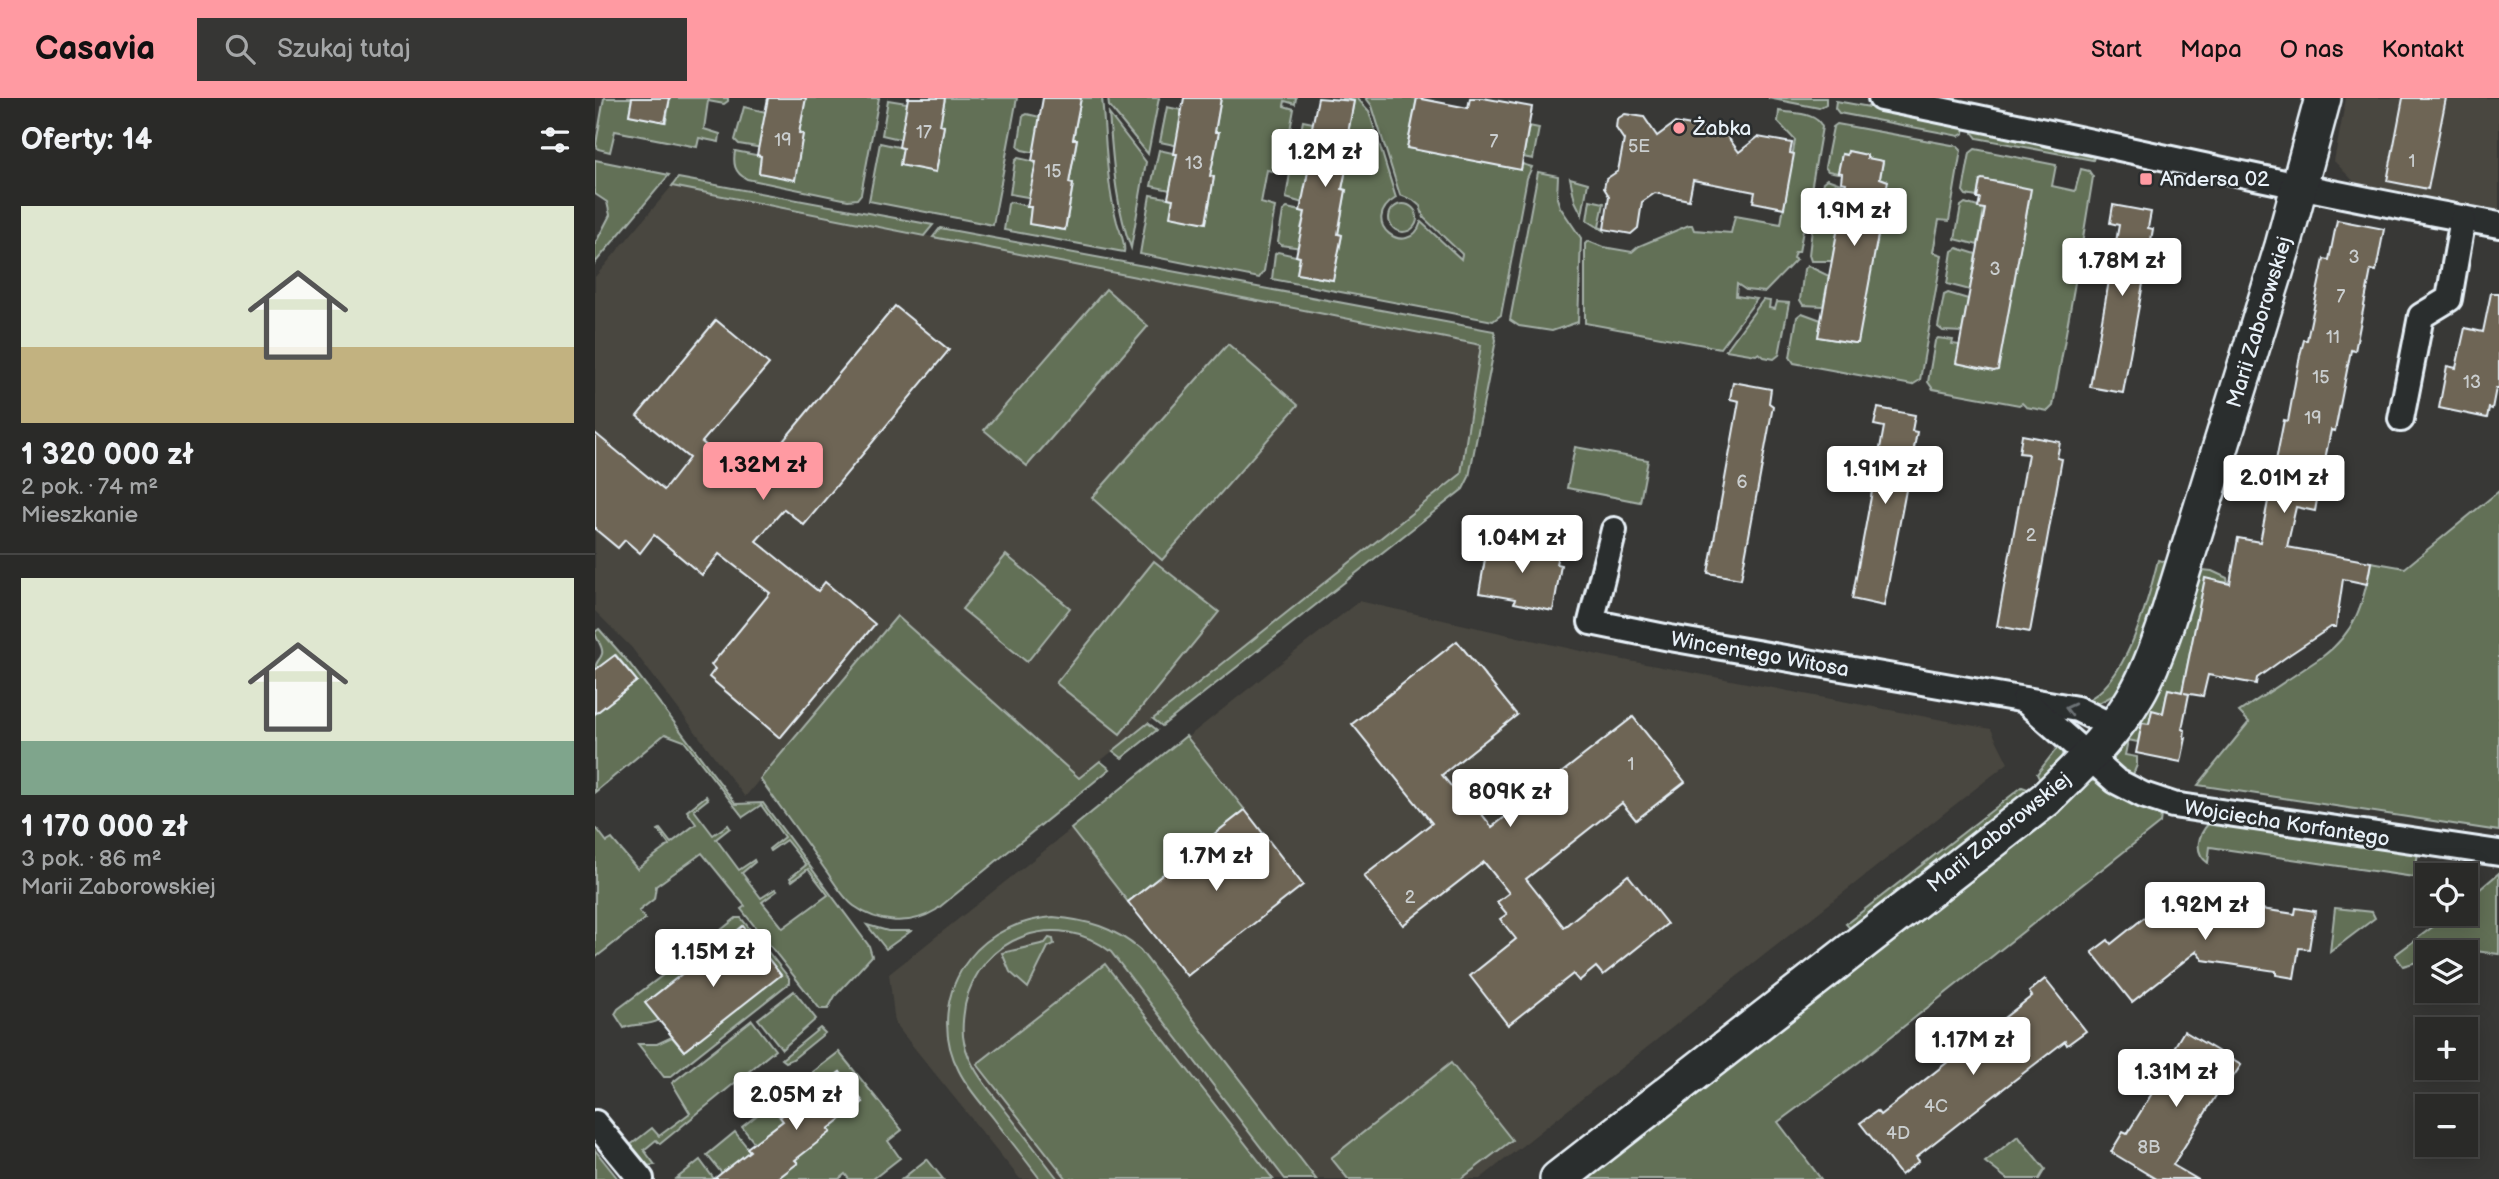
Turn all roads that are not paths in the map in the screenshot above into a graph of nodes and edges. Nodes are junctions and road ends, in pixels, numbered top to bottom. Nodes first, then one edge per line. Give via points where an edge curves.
1 (1881, 98) edge
2 (2323, 98) edge
3 (2300, 186) junction
4 (2463, 218) junction
5 (2499, 225) edge
6 (2401, 419) dead end
7 (1614, 530) dead end
8 (2023, 699) junction
9 (2114, 727) junction
10 (2089, 757) junction
11 (2499, 853) edge
12 (595, 1123) edge
13 (641, 1179) edge
14 (1558, 1179) edge

1 - 3 street
2 - 3 street, Marii Zaborowskiej
3 - 4 street
3 - 9 street, Marii Zaborowskiej via 2153,662
4 - 5 street
4 - 6 street via 2449,299 2421,316
7 - 8 street, Wincentego Witosa via 1591,622
9 -> 8 street, Wincentego Witosa via 2077,709
8 - 10 street
9 - 10 street, Marii Zaborowskiej
10 - 11 street, Wojciecha Korfantego via 2116,781 2185,809
10 - 14 street, Marii Zaborowskiej via 2046,799
12 - 13 street

